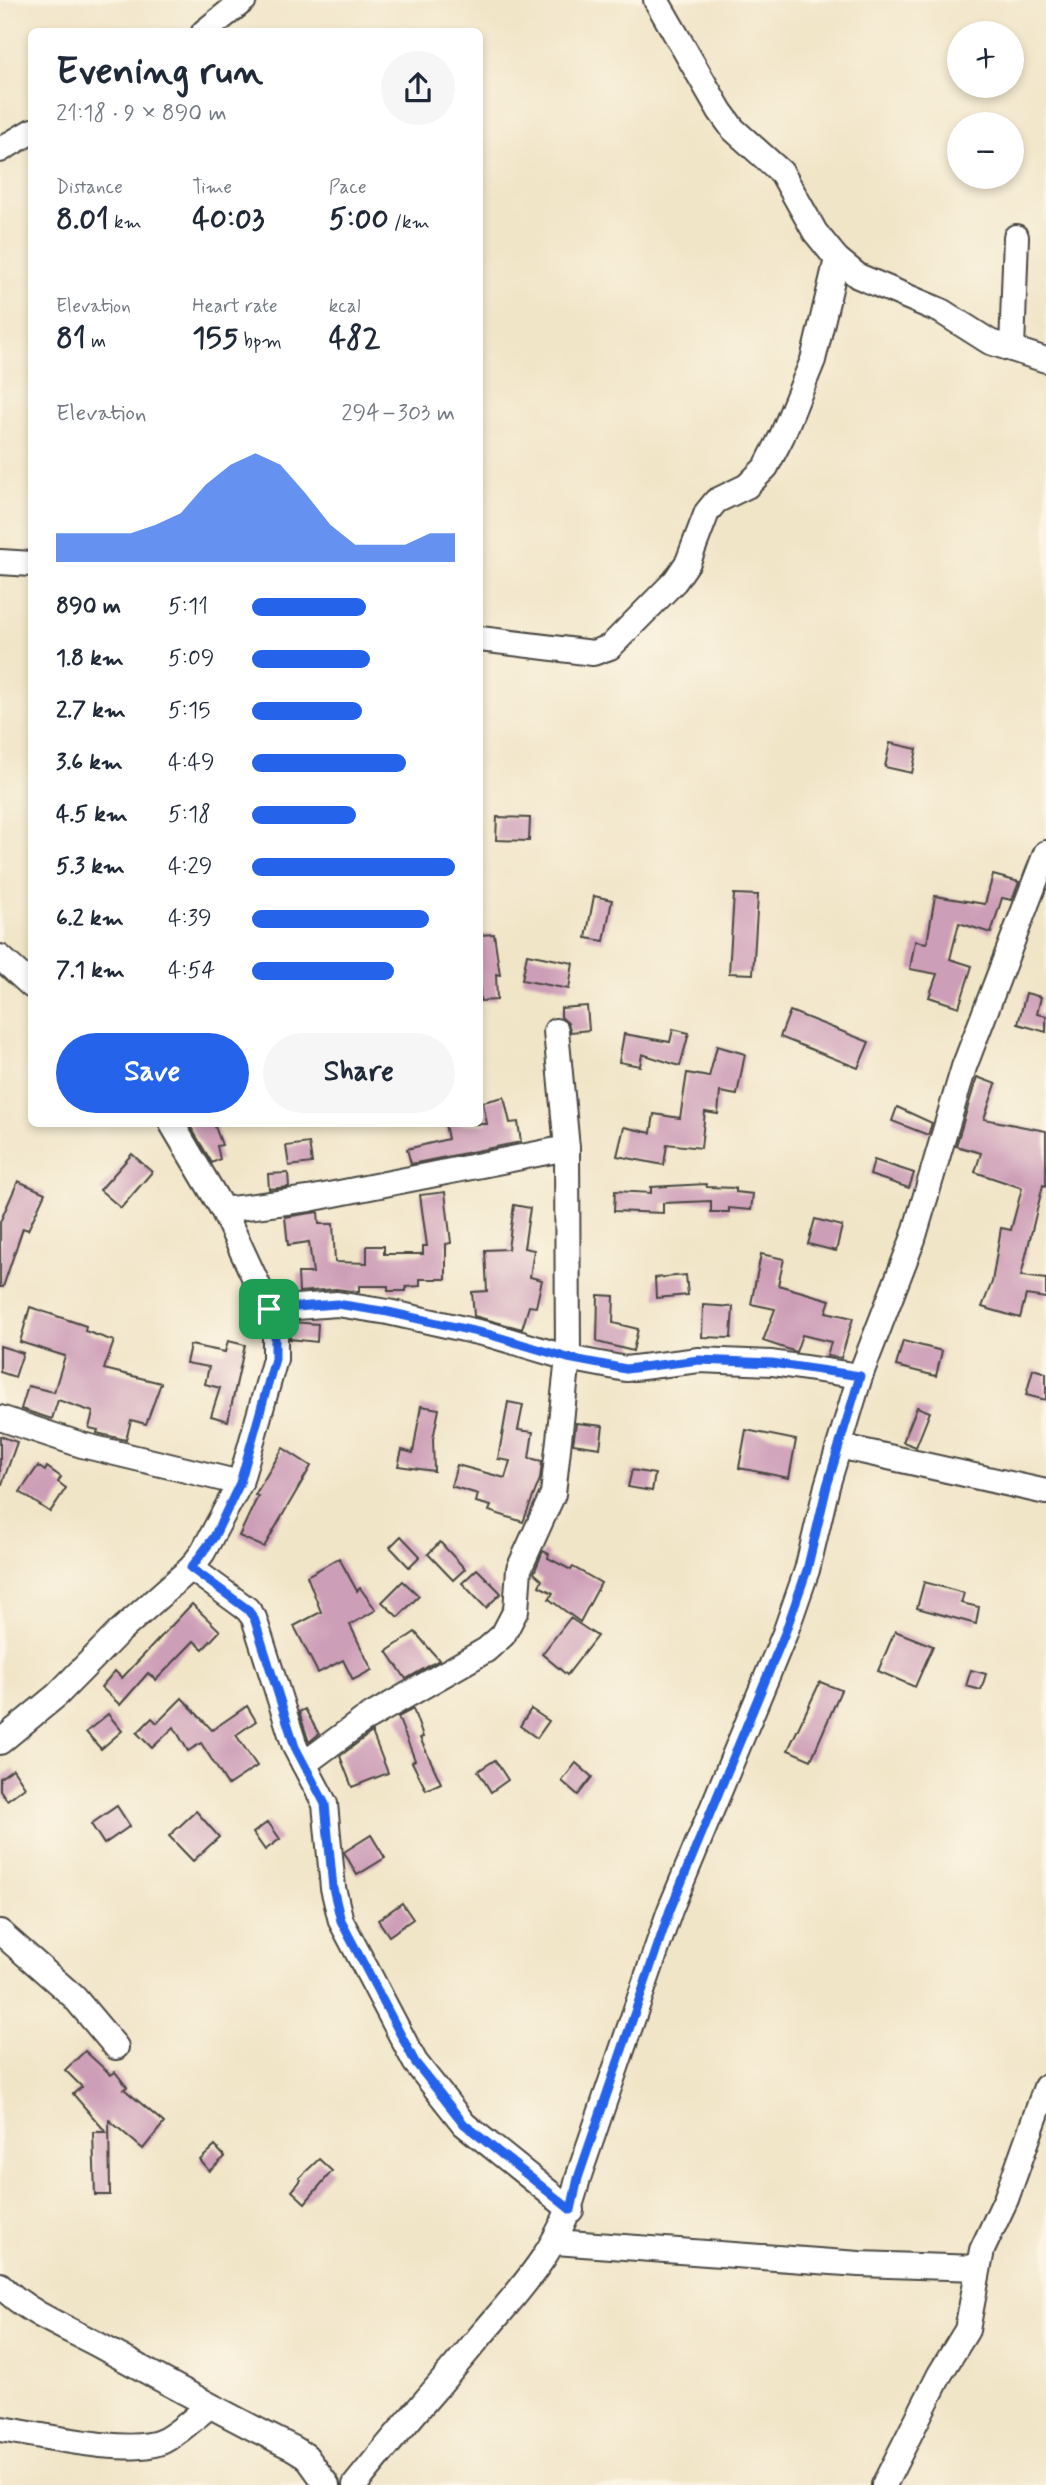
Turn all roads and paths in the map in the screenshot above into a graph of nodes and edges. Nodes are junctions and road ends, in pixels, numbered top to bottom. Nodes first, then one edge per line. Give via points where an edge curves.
1 (244, 0) edge
2 (656, 0) edge
3 (209, 28) edge
4 (28, 133) edge
5 (0, 150) edge
6 (1016, 237) dead end
7 (837, 260) junction
8 (1012, 349) junction
9 (1046, 360) edge
10 (0, 562) edge
11 (28, 564) edge
12 (483, 639) edge
13 (1046, 853) edge
14 (0, 957) edge
15 (28, 982) edge
16 (556, 1031) dead end
17 (174, 1127) edge
18 (567, 1148) junction
19 (223, 1210) junction
20 (269, 1309) junction
21 (568, 1358) junction
22 (860, 1376) junction
23 (0, 1418) edge
24 (839, 1446) junction
25 (240, 1483) junction
26 (1046, 1492) edge
27 (191, 1568) junction
28 (0, 1742) edge
29 (304, 1764) junction
30 (0, 1931) edge
31 (116, 2047) dead end
32 (1046, 2087) edge
33 (1039, 2128) edge
34 (571, 2210) junction
35 (555, 2242) junction
36 (978, 2268) junction
37 (0, 2284) edge
38 (208, 2407) junction
39 (0, 2429) edge
40 (327, 2485) edge
41 (355, 2485) edge
42 (884, 2485) edge

1 - 3 street
2 - 7 street via 733,130 782,173 815,232
4 - 5 street
6 - 8 street
7 - 8 street via 858,276 941,311 990,342
7 - 12 street via 813,360 782,436 766,467 747,486 716,501 707,512 688,562 675,581 610,647 593,653
8 - 9 street
10 - 11 street
13 - 22 street via 964,1067 913,1239
14 - 15 street
16 - 18 street
17 - 19 street
18 - 19 street via 309,1199
18 - 21 street
19 - 20 street
20 - 21 street via 337,1304 388,1312
20 - 25 street via 275,1329 275,1359
21 - 22 street via 626,1369 699,1360 772,1363
21 - 29 street via 553,1494 519,1569 516,1610 503,1634 486,1650 362,1721
22 - 24 street
23 - 25 street via 82,1445
24 - 26 street
24 - 34 street via 807,1570 785,1633 670,1910
25 - 27 street via 214,1537
27 - 28 street via 118,1632 57,1695
27 - 29 street via 254,1618
29 - 34 street via 325,1804 341,1921 415,2062 464,2124
30 - 31 street via 74,1997
32 - 33 street
33 - 36 street
34 - 35 street
35 - 36 street
35 - 41 street
36 - 42 street via 967,2330
37 - 38 street via 43,2318
38 - 39 street via 165,2440 146,2447
38 - 40 street via 306,2456

